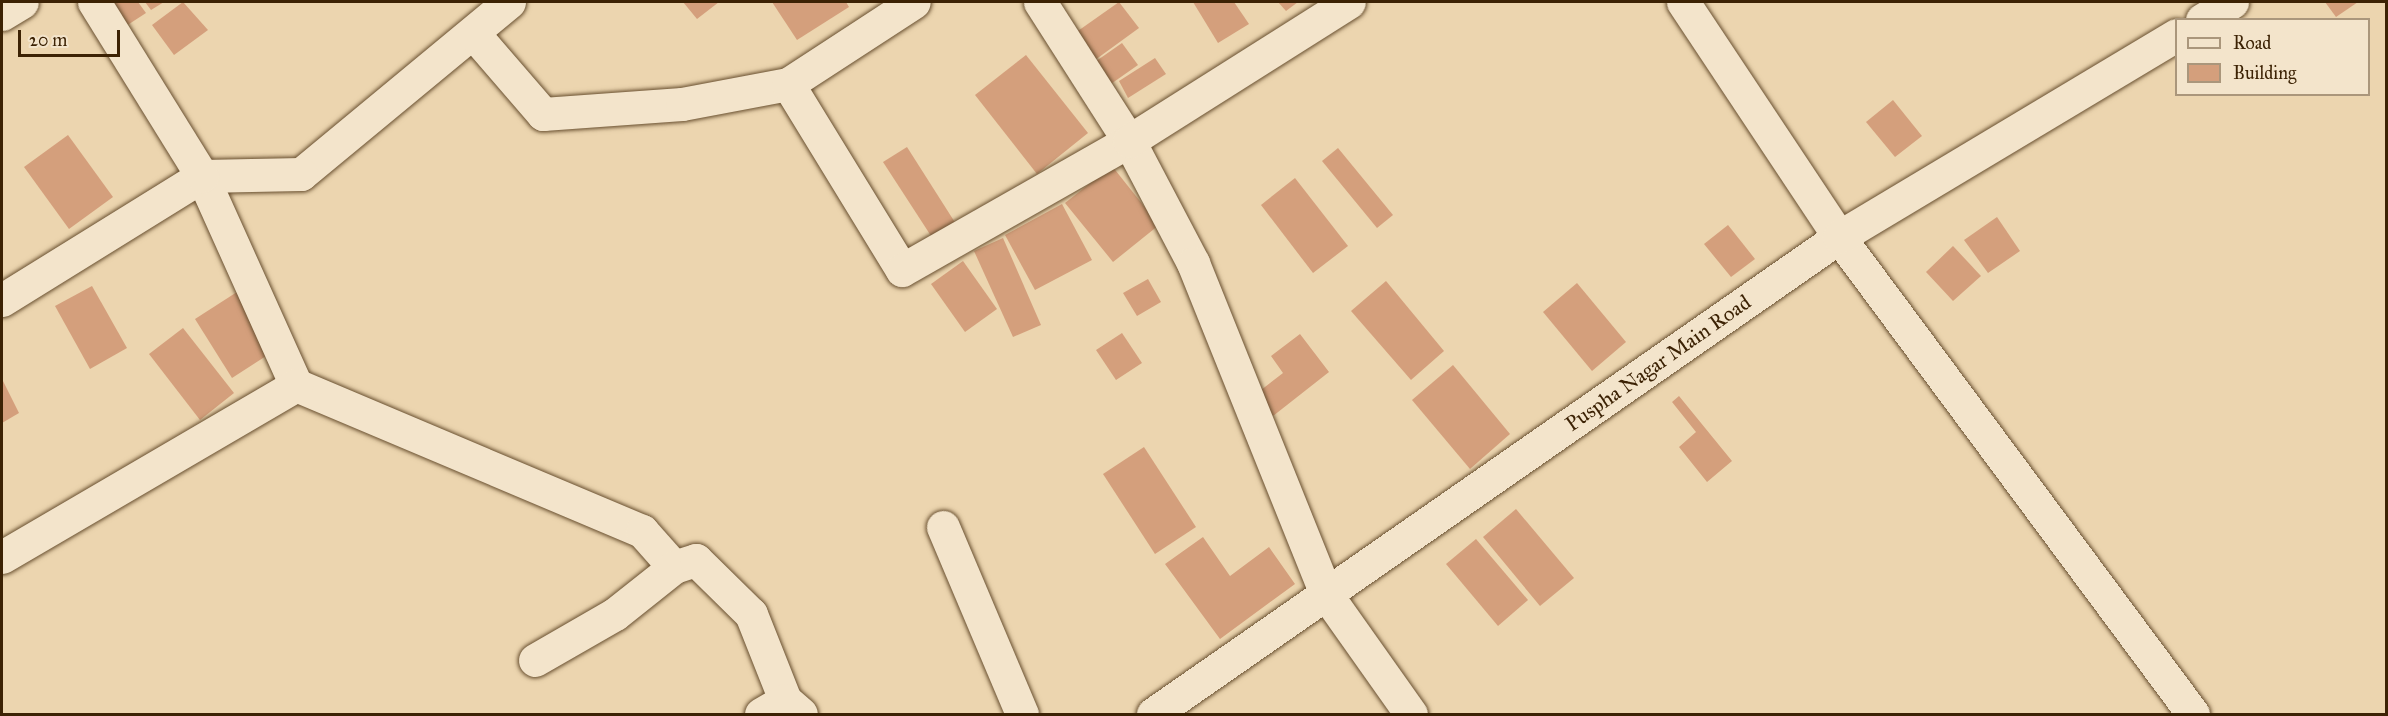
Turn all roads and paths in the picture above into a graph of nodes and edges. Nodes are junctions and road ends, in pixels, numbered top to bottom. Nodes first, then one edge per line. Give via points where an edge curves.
1 (22, 2) edge
2 (94, 2) edge
3 (508, 2) edge
4 (915, 2) edge
5 (1040, 2) edge
6 (1348, 2) edge
7 (1683, 2) edge
8 (2232, 2) edge
9 (2, 14) edge
10 (2205, 18) edge
11 (472, 33) junction
12 (2175, 36) edge
13 (788, 84) junction
14 (1129, 141) junction
15 (202, 176) junction
16 (1839, 237) junction
17 (2, 300) edge
18 (296, 385) junction
19 (943, 527) dead end
20 (2, 557) edge
21 (674, 567) junction
22 (1326, 594) junction
23 (535, 660) dead end
24 (782, 710) edge
25 (1022, 714) edge
26 (1153, 714) edge
27 (1411, 714) edge
28 (2193, 714) edge

1 - 9 street
2 - 15 street
3 - 11 street
4 - 13 street
5 - 14 street
6 - 14 street
7 - 16 street
8 - 10 street
11 - 13 street via 543,114 682,104
11 - 15 street via 301,174
12 - 16 street, Puspha Nagar Main Road
13 - 14 street via 902,270
14 - 22 street via 1193,263
15 - 17 street
15 - 18 street
16 - 22 street, Puspha Nagar Main Road
16 - 28 street
18 - 20 street
18 - 21 street via 642,531
19 - 25 street
21 - 23 street via 615,614
21 - 24 street via 696,560 751,614
22 - 26 street, Puspha Nagar Main Road
22 - 27 street

